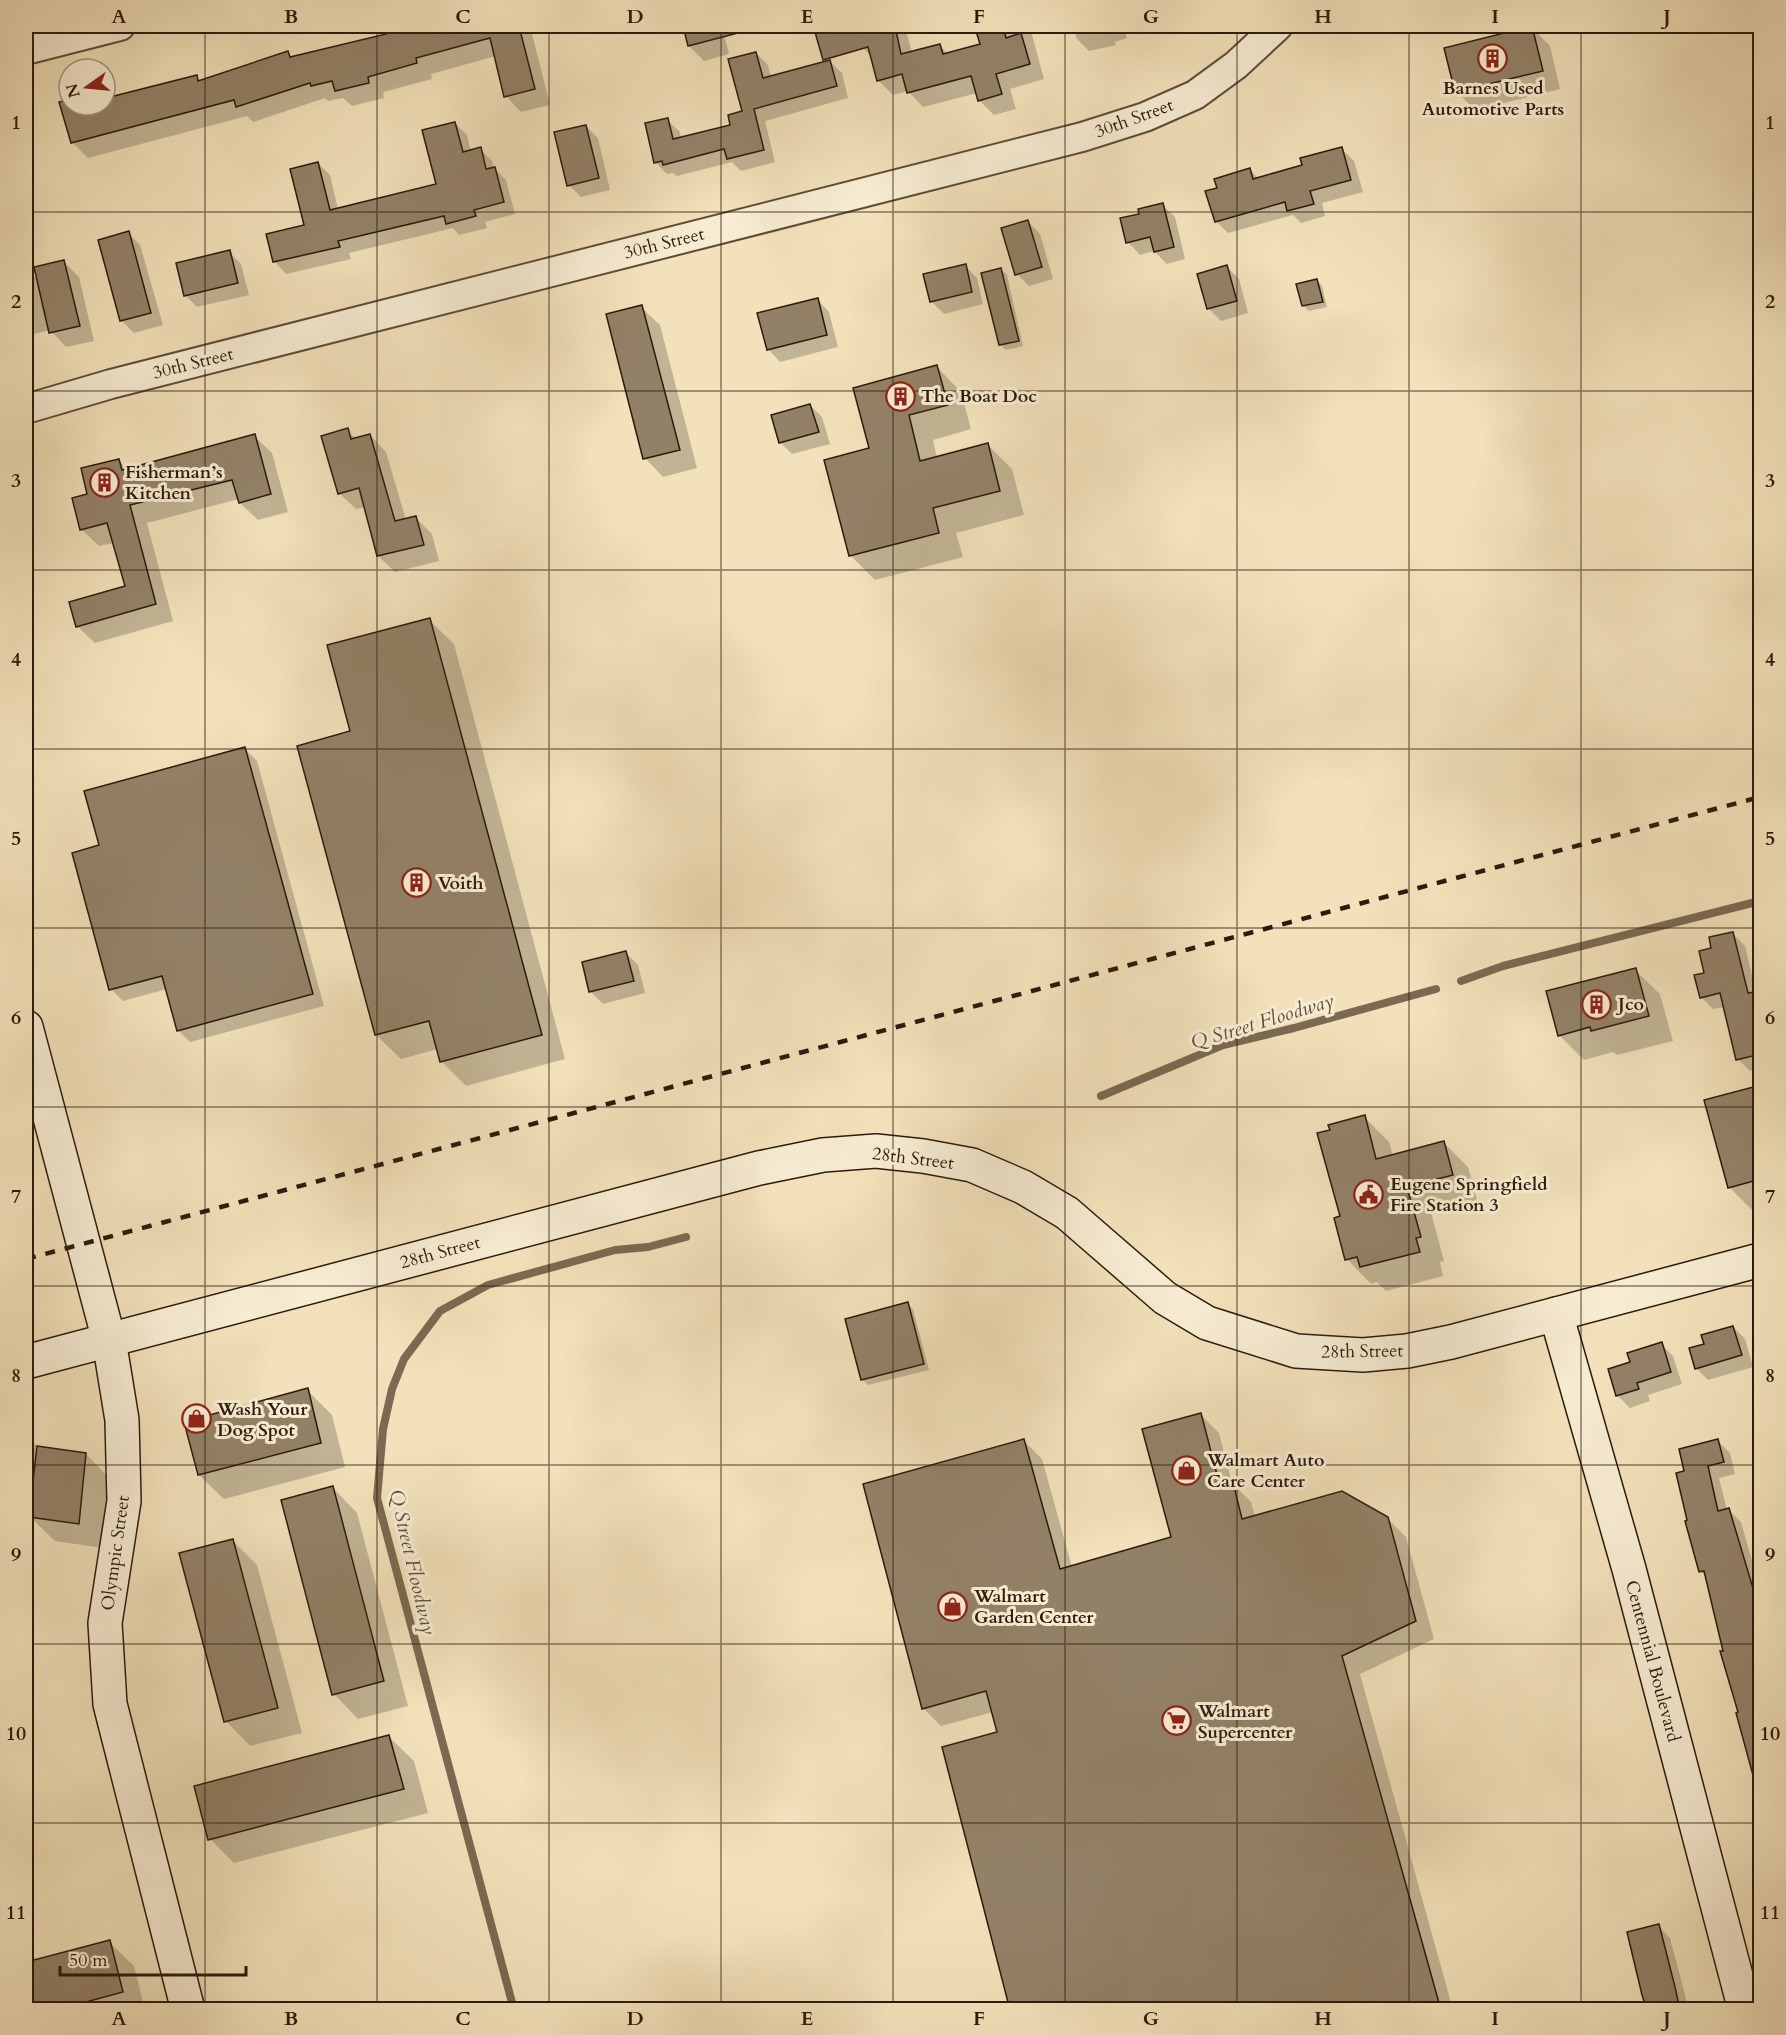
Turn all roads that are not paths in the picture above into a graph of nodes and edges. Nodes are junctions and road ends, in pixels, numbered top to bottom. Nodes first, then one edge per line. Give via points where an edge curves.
1 (120, 26) edge
2 (1278, 26) edge
3 (26, 50) edge
4 (26, 409) edge
5 (26, 1027) edge
6 (1761, 1260) edge
7 (1556, 1314) junction
8 (109, 1340) junction
9 (26, 1362) edge
10 (188, 2010) edge
11 (1745, 2010) edge

1 - 3 street
2 - 4 street, 30th Street via 1236,65 1195,95 1145,117 1082,137 111,384
5 - 8 main road, Olympic Street
6 - 7 main road, 28th Street
7 - 8 main road, 28th Street via 1407,1352 1363,1355 1296,1351 1207,1323 1166,1298 1067,1213 1023,1187 972,1166 876,1151 823,1155 759,1168
7 - 11 main road, Centennial Boulevard via 1629,1569
8 - 9 main road, 28th Street
8 - 10 main road, Olympic Street via 122,1420 124,1501 105,1623 110,1704

